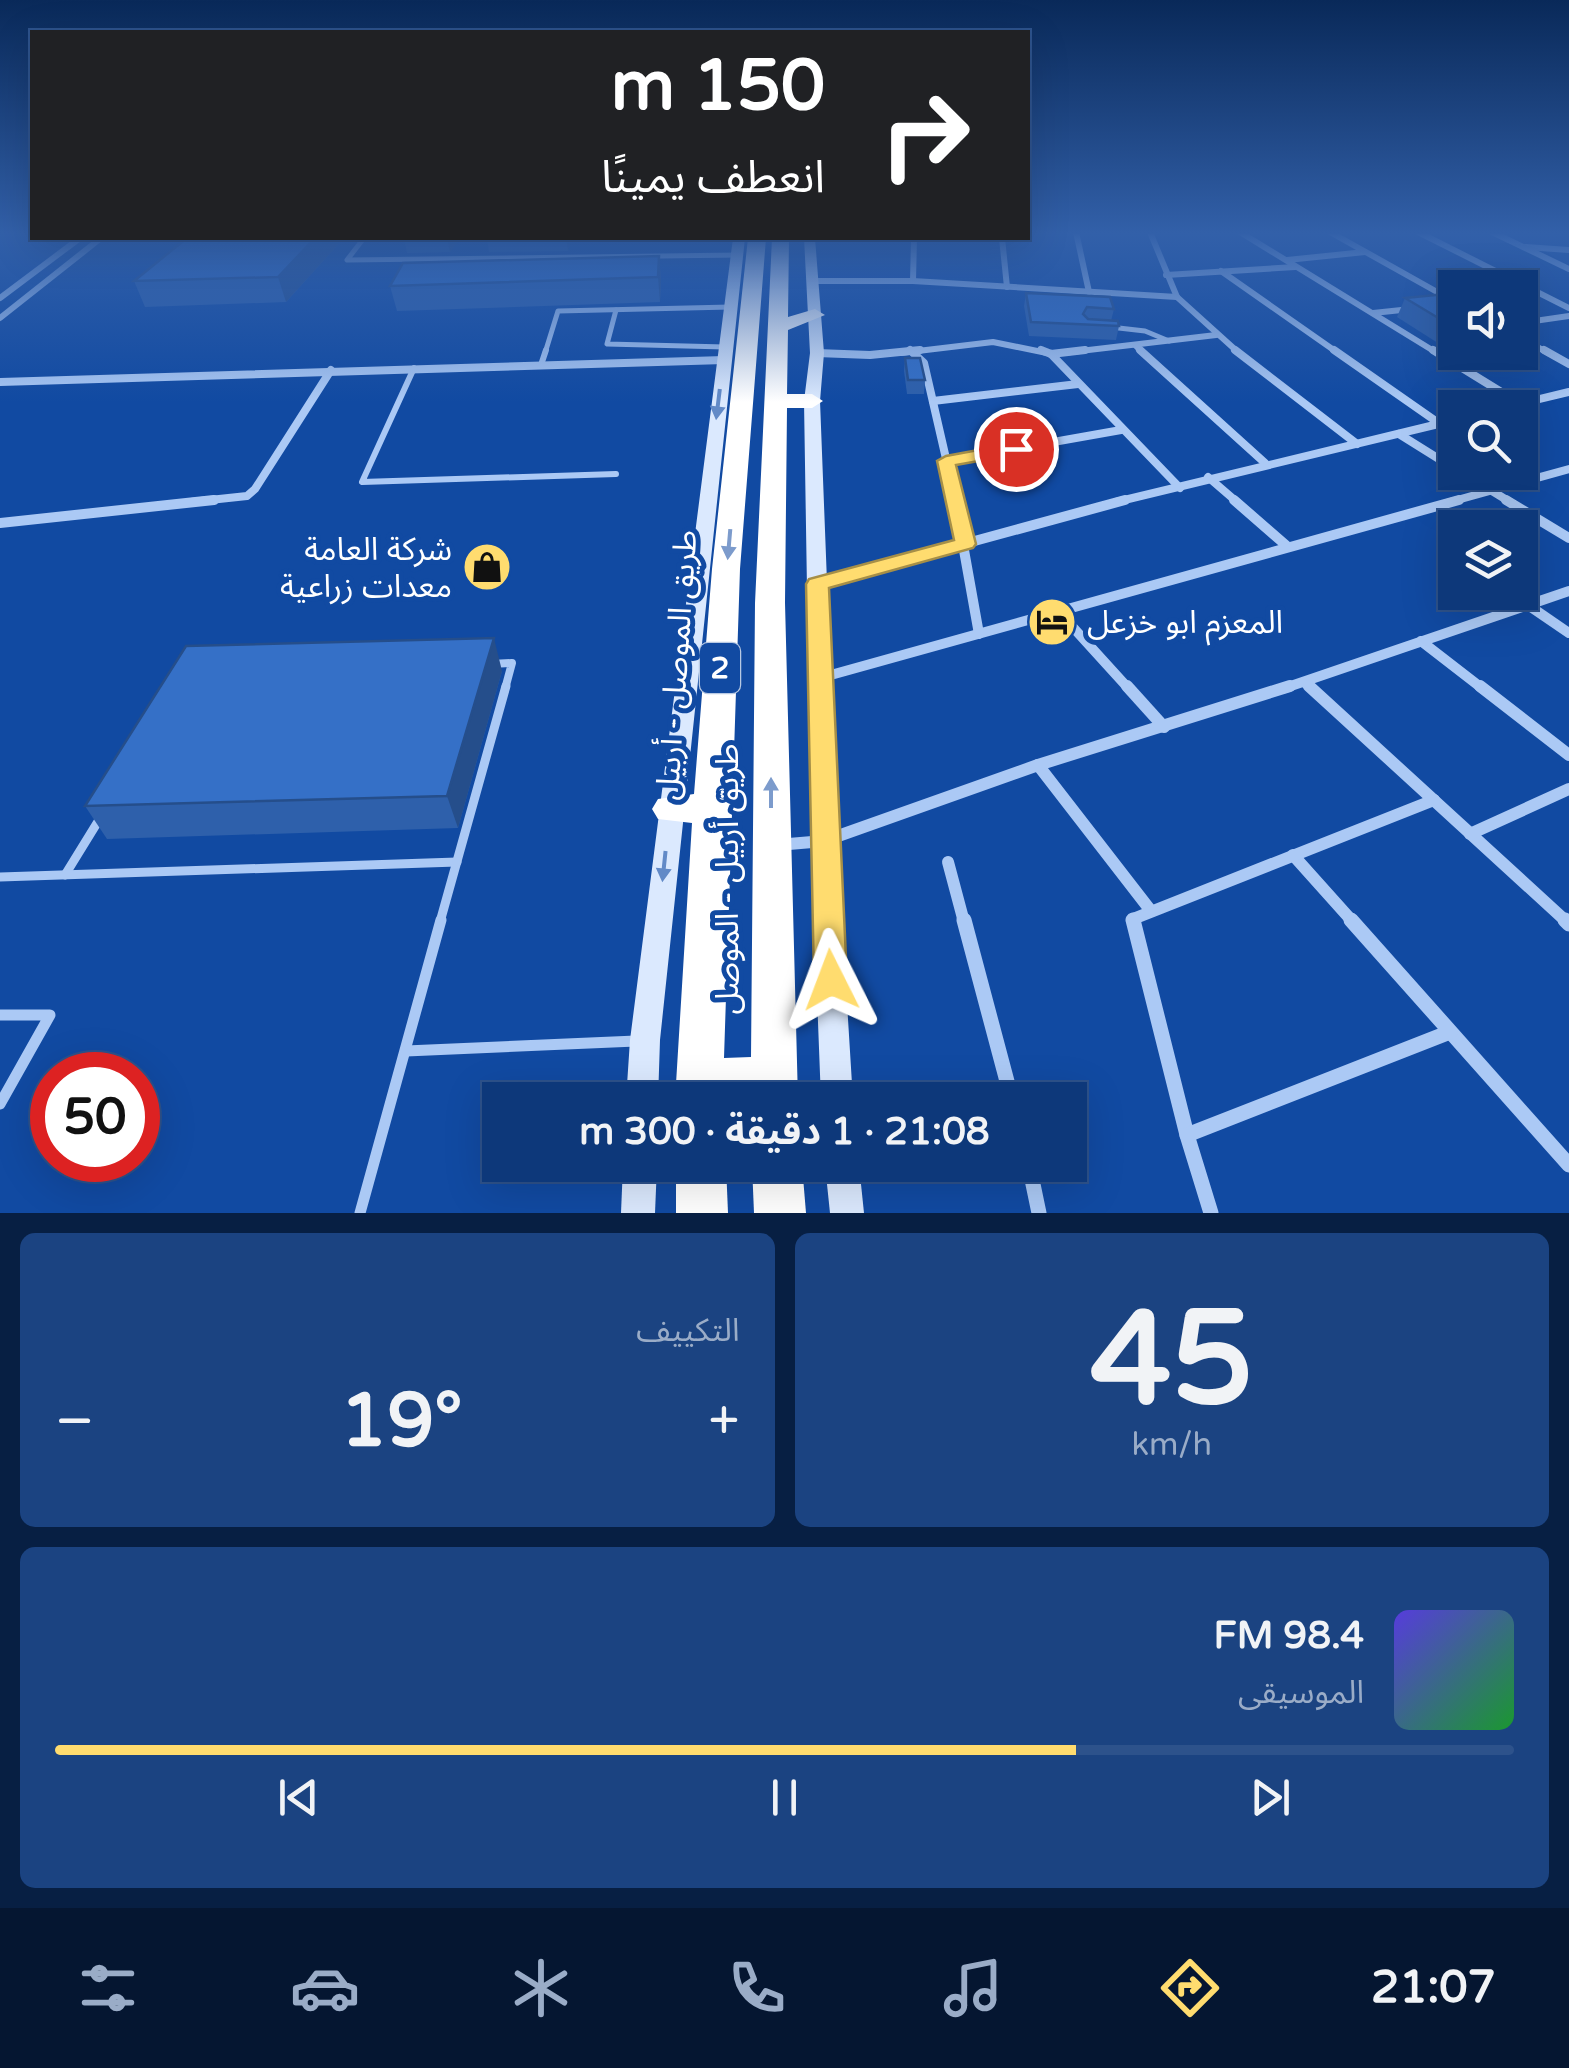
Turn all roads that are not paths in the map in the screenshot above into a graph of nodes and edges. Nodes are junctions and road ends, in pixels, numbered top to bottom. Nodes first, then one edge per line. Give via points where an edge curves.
1 (37, 289) edge
2 (741, 289) edge
3 (761, 289) edge
4 (777, 289) edge
5 (813, 289) edge
6 (1043, 289) edge
7 (1088, 289) edge
8 (1173, 289) edge
9 (1247, 289) edge
10 (1333, 289) edge
11 (1530, 289) edge
12 (1089, 292) junction
13 (778, 294) junction
14 (1177, 297) junction
15 (730, 307) junction
16 (1422, 307) edge
17 (1569, 308) edge
18 (616, 310) junction
19 (814, 312) junction
20 (1372, 313) junction
21 (1569, 316) edge
22 (0, 318) edge
23 (1538, 320) edge
24 (1102, 327) edge
25 (776, 328) junction
26 (1216, 335) junction
27 (1169, 342) junction
28 (1136, 346) junction
29 (1538, 347) edge
30 (910, 350) junction
31 (1569, 351) edge
32 (724, 353) junction
33 (817, 353) junction
34 (1438, 353) edge
35 (1051, 354) junction
36 (1550, 354) junction
37 (542, 364) junction
38 (1569, 364) edge
39 (414, 368) junction
40 (330, 370) junction
41 (1465, 370) edge
42 (0, 382) edge
43 (1078, 384) junction
44 (1497, 390) edge
45 (1569, 392) edge
46 (1538, 399) edge
47 (812, 400) junction
48 (774, 401) junction
49 (933, 401) junction
50 (1438, 423) edge
51 (1438, 424) edge
52 (1121, 430) junction
53 (1398, 434) junction
54 (1357, 444) junction
55 (1438, 459) edge
56 (946, 461) junction
57 (1265, 463) junction
58 (1569, 469) edge
59 (616, 474) dead end
60 (723, 475) junction
61 (1208, 477) junction
62 (1538, 477) edge
63 (1180, 488) junction
64 (1490, 490) joint
65 (0, 524) edge
66 (1569, 538) edge
67 (965, 544) junction
68 (1288, 547) junction
69 (817, 584) junction
70 (1569, 591) edge
71 (1538, 602) edge
72 (1513, 610) edge
73 (1536, 610) edge
74 (1059, 612) junction
75 (1569, 632) edge
76 (979, 634) junction
77 (1421, 641) junction
78 (474, 664) edge
79 (820, 678) junction
80 (1304, 682) junction
81 (1164, 727) junction
82 (1569, 755) edge
83 (1038, 765) junction
84 (1569, 789) edge
85 (114, 796) edge
86 (1434, 800) junction
87 (671, 808) junction
88 (711, 808) junction
89 (1470, 834) junction
90 (824, 841) junction
91 (772, 845) junction
92 (1293, 855) junction
93 (457, 862) junction
94 (948, 862) dead end
95 (65, 875) junction
96 (0, 877) edge
97 (1151, 911) junction
98 (1569, 924) edge
99 (0, 1014) edge
100 (1450, 1032) junction
101 (644, 1040) junction
102 (406, 1050) junction
103 (643, 1082) edge
104 (699, 1082) edge
105 (773, 1082) edge
106 (837, 1082) edge
107 (1007, 1082) edge
108 (0, 1104) edge
109 (1186, 1135) junction
110 (1569, 1165) edge
111 (639, 1182) edge
112 (701, 1182) edge
113 (778, 1182) edge
114 (844, 1182) edge
115 (1032, 1182) edge
116 (360, 1213) edge
117 (638, 1213) edge
118 (702, 1213) edge
119 (780, 1213) edge
120 (847, 1213) edge
121 (1038, 1213) edge
122 (1211, 1213) edge

1 - 22 street
2 - 15 main road
3 - 60 highway, طريق الموصل - أربيل / 2
4 - 13 highway, طريق أربيل - الموصل / 2
5 - 19 main road
6 - 12 street
7 - 12 street
8 - 14 street
9 - 50 street
10 - 20 street
11 - 17 street
12 - 14 street
13 - 19 highway
13 - 25 highway, طريق أربيل - الموصل / 2
14 - 26 street
15 - 18 lane
15 - 32 main road
16 - 20 street
18 - 32 lane via 608,344
18 - 37 lane via 558,311
19 - 25 highway
19 - 33 main road
20 - 34 street
21 - 23 street
24 - 27 lane via 1145,330
25 - 48 highway, طريق أربيل - الموصل / 2
26 - 27 street
26 - 54 street
27 - 28 street
28 - 35 street
28 - 57 street
29 - 36 street
30 - 33 street
30 - 35 street via 1032,344
30 - 49 street via 924,362
31 - 36 street
32 - 37 street
32 -> 60 main road
33 - 47 main road
35 - 43 street
36 - 38 street
37 - 39 street
39 - 40 street
39 - 59 lane via 362,482
40 - 42 street
40 - 65 street via 247,496
41 - 44 street
43 - 49 street
43 - 52 street
45 - 46 street
47 - 48 highway
47 - 69 main road
91 -> 48 highway, طريق أربيل - الموصل / 2
49 - 56 street
51 - 53 street
52 - 56 street
52 - 63 street
53 - 54 street
53 - 55 street
54 - 57 street
56 - 67 street
57 - 61 street
58 - 62 street
60 - 87 main road
60 -> 88 highway, طريق الموصل - أربيل / 2
61 - 63 street
61 - 68 street
63 - 67 street
64 - 66 street
64 - 68 street
67 - 69 street
67 - 76 street
68 - 74 street
69 - 79 main road
70 - 71 street
72 - 77 street
73 - 75 street
74 - 76 street
74 - 81 street
76 - 79 street
77 - 80 street
77 - 82 street
78 - 93 lane via 512,663
79 - 90 main road
80 - 81 street
80 - 86 street
81 - 83 street
83 - 90 street
83 - 97 street
84 - 89 street
85 - 95 lane
86 - 89 street
86 - 92 street
87 - 88 highway
87 -> 101 main road
88 - 104 highway, طريق الموصل - أربيل / 2
89 - 98 street
90 - 91 street
90 - 106 main road
91 - 105 highway, طريق أربيل - الموصل / 2
92 - 97 street
92 - 100 street
93 - 95 lane
93 - 102 lane
94 - 107 street
95 - 96 lane
97 - 109 street via 1133,919
99 - 108 lane via 50,1014
100 - 109 street
100 - 110 street
101 - 102 lane
101 - 103 main road
102 - 116 lane
109 - 122 street
111 - 117 main road
112 - 118 highway
113 - 119 highway
114 - 120 main road
115 - 121 street

